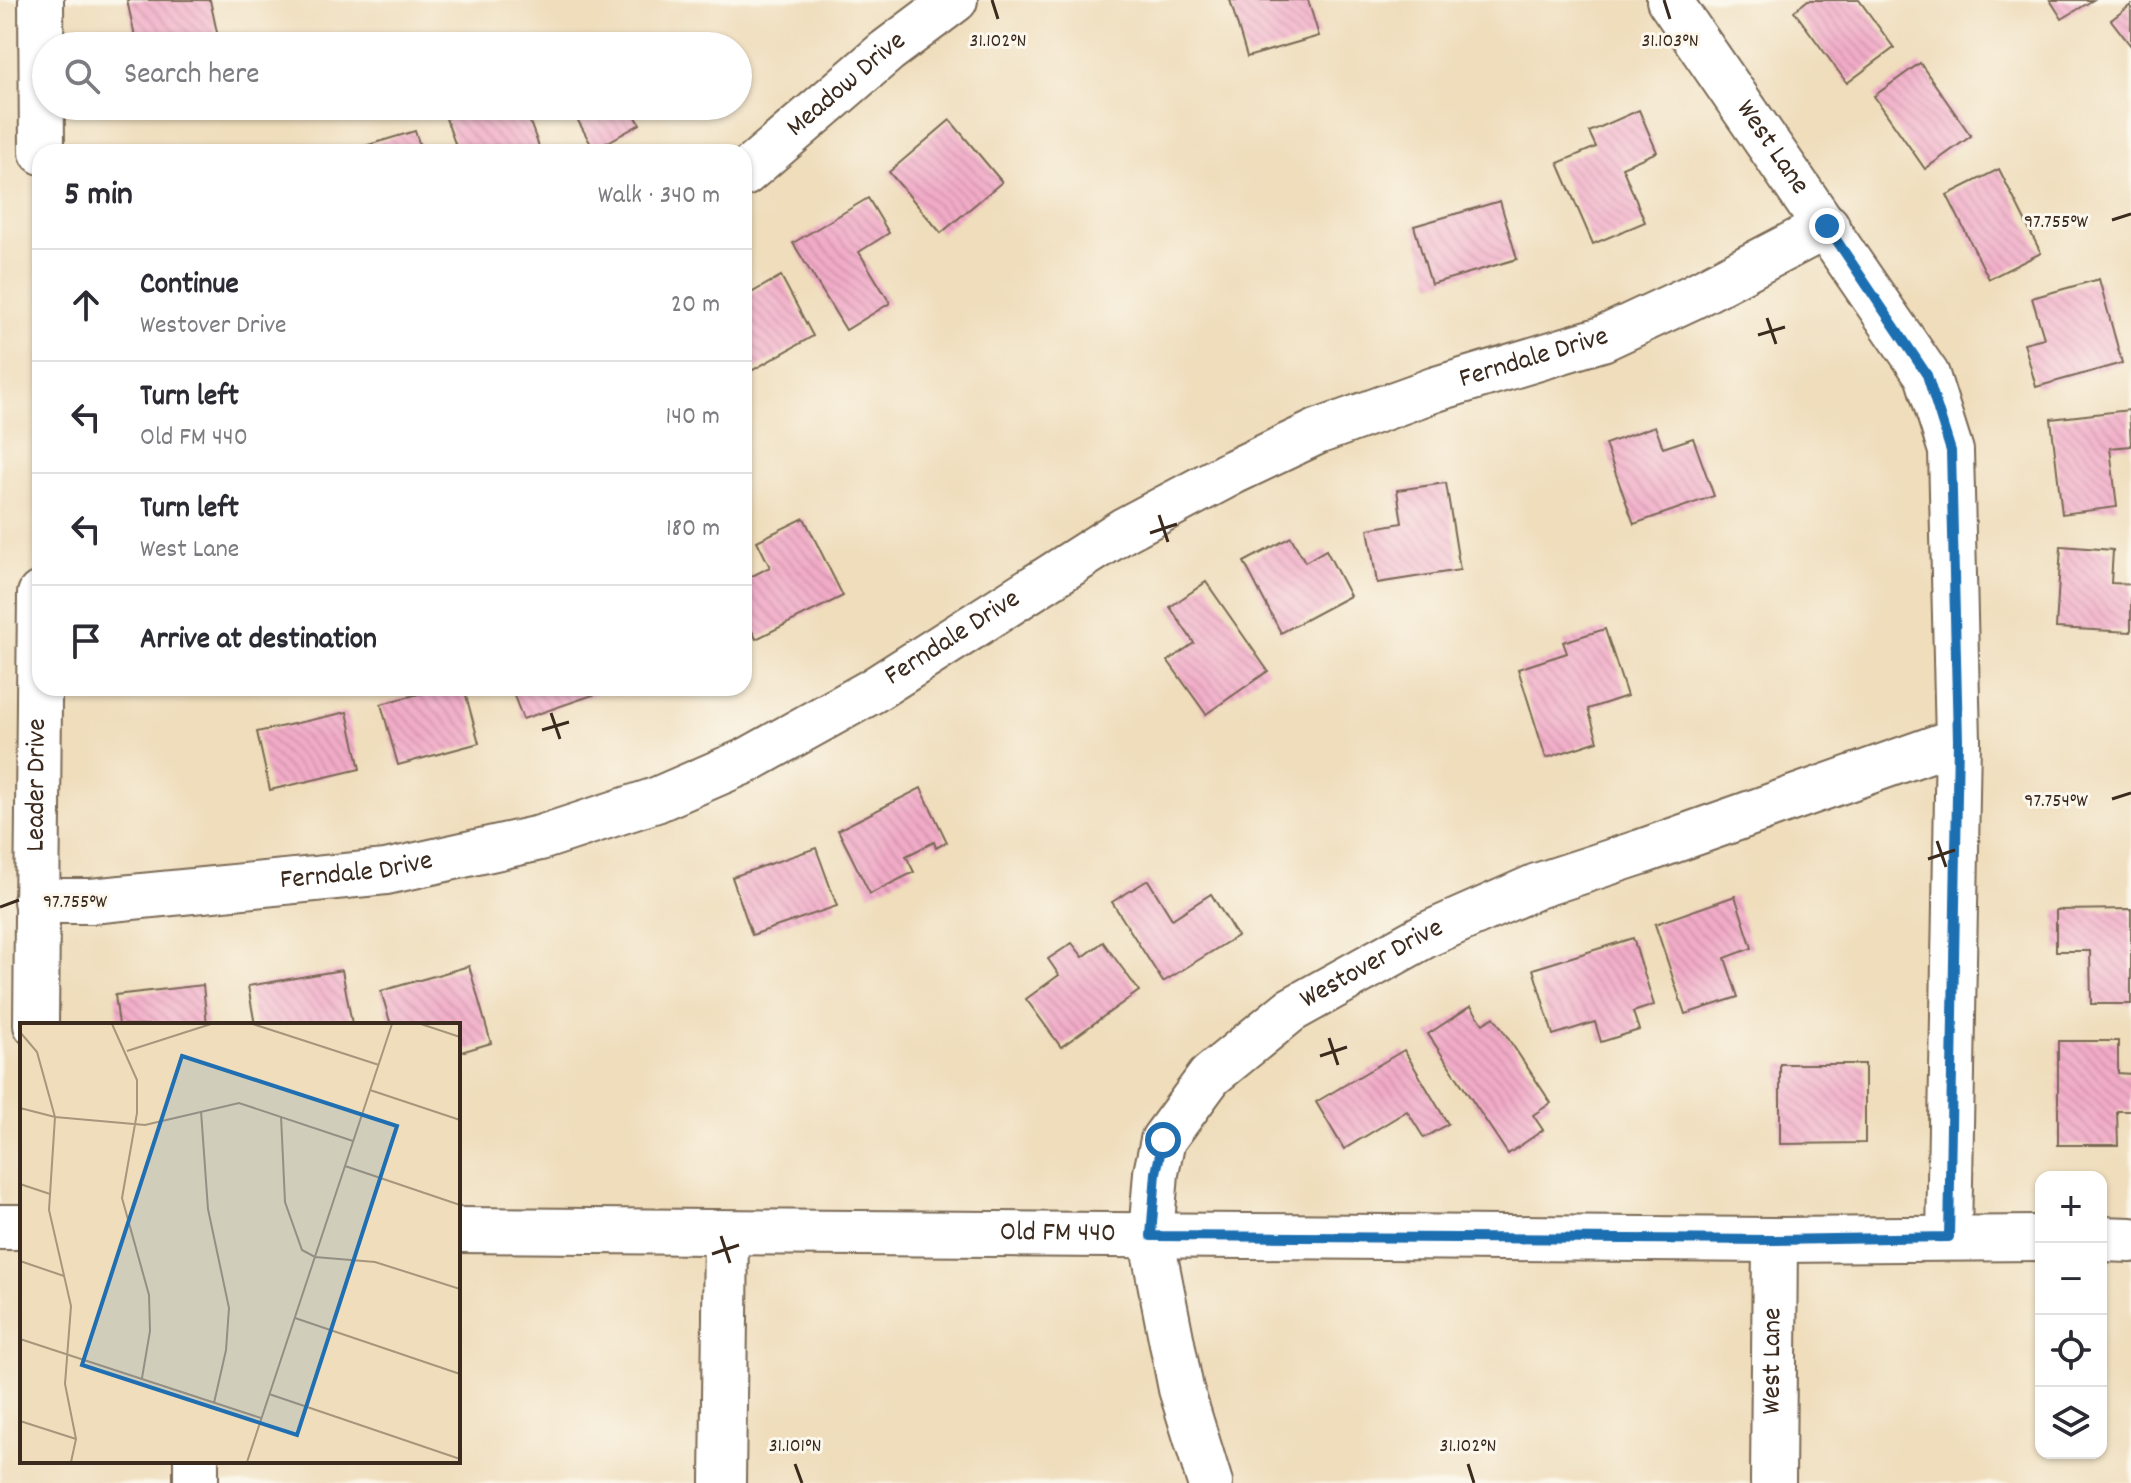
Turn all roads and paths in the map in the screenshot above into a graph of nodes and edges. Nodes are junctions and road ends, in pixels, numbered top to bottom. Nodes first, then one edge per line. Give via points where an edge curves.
1 (41, 0) edge
2 (955, 0) edge
3 (1669, 0) edge
4 (41, 32) edge
5 (42, 120) edge
6 (42, 144) edge
7 (752, 167) edge
8 (1827, 226) junction
9 (39, 696) edge
10 (1958, 740) junction
11 (36, 901) junction
12 (36, 1023) edge
13 (460, 1230) edge
14 (726, 1233) junction
15 (1151, 1236) junction
16 (1949, 1237) junction
17 (2035, 1238) edge
18 (2107, 1239) edge
19 (1775, 1240) junction
20 (2131, 1240) edge
21 (723, 1483) edge
22 (1210, 1483) edge
23 (1773, 1483) edge

1 - 4 street
2 - 7 street, Meadow Drive
3 - 8 street, West Lane
5 - 6 street
8 - 10 street, West Lane via 1927,375 1951,451
8 - 11 street, Ferndale Drive via 1602,339 1436,389 1317,432 1233,472 1124,530 872,691 748,760 656,800 540,838 386,872 91,901
9 - 11 street, Leader Drive
10 - 15 street, Westover Drive via 1537,886 1426,935 1291,1010 1210,1076 1163,1140
10 - 16 street, West Lane
11 - 12 street, Leader Drive
13 - 14 street, Old FM 440
14 - 15 street, Old FM 440
14 - 21 street
15 - 19 street, Old FM 440
15 - 22 street, Westover Drive via 1181,1389
16 - 17 street, Old FM 440
16 - 19 street, Old FM 440
18 - 20 street
19 - 23 street, West Lane

